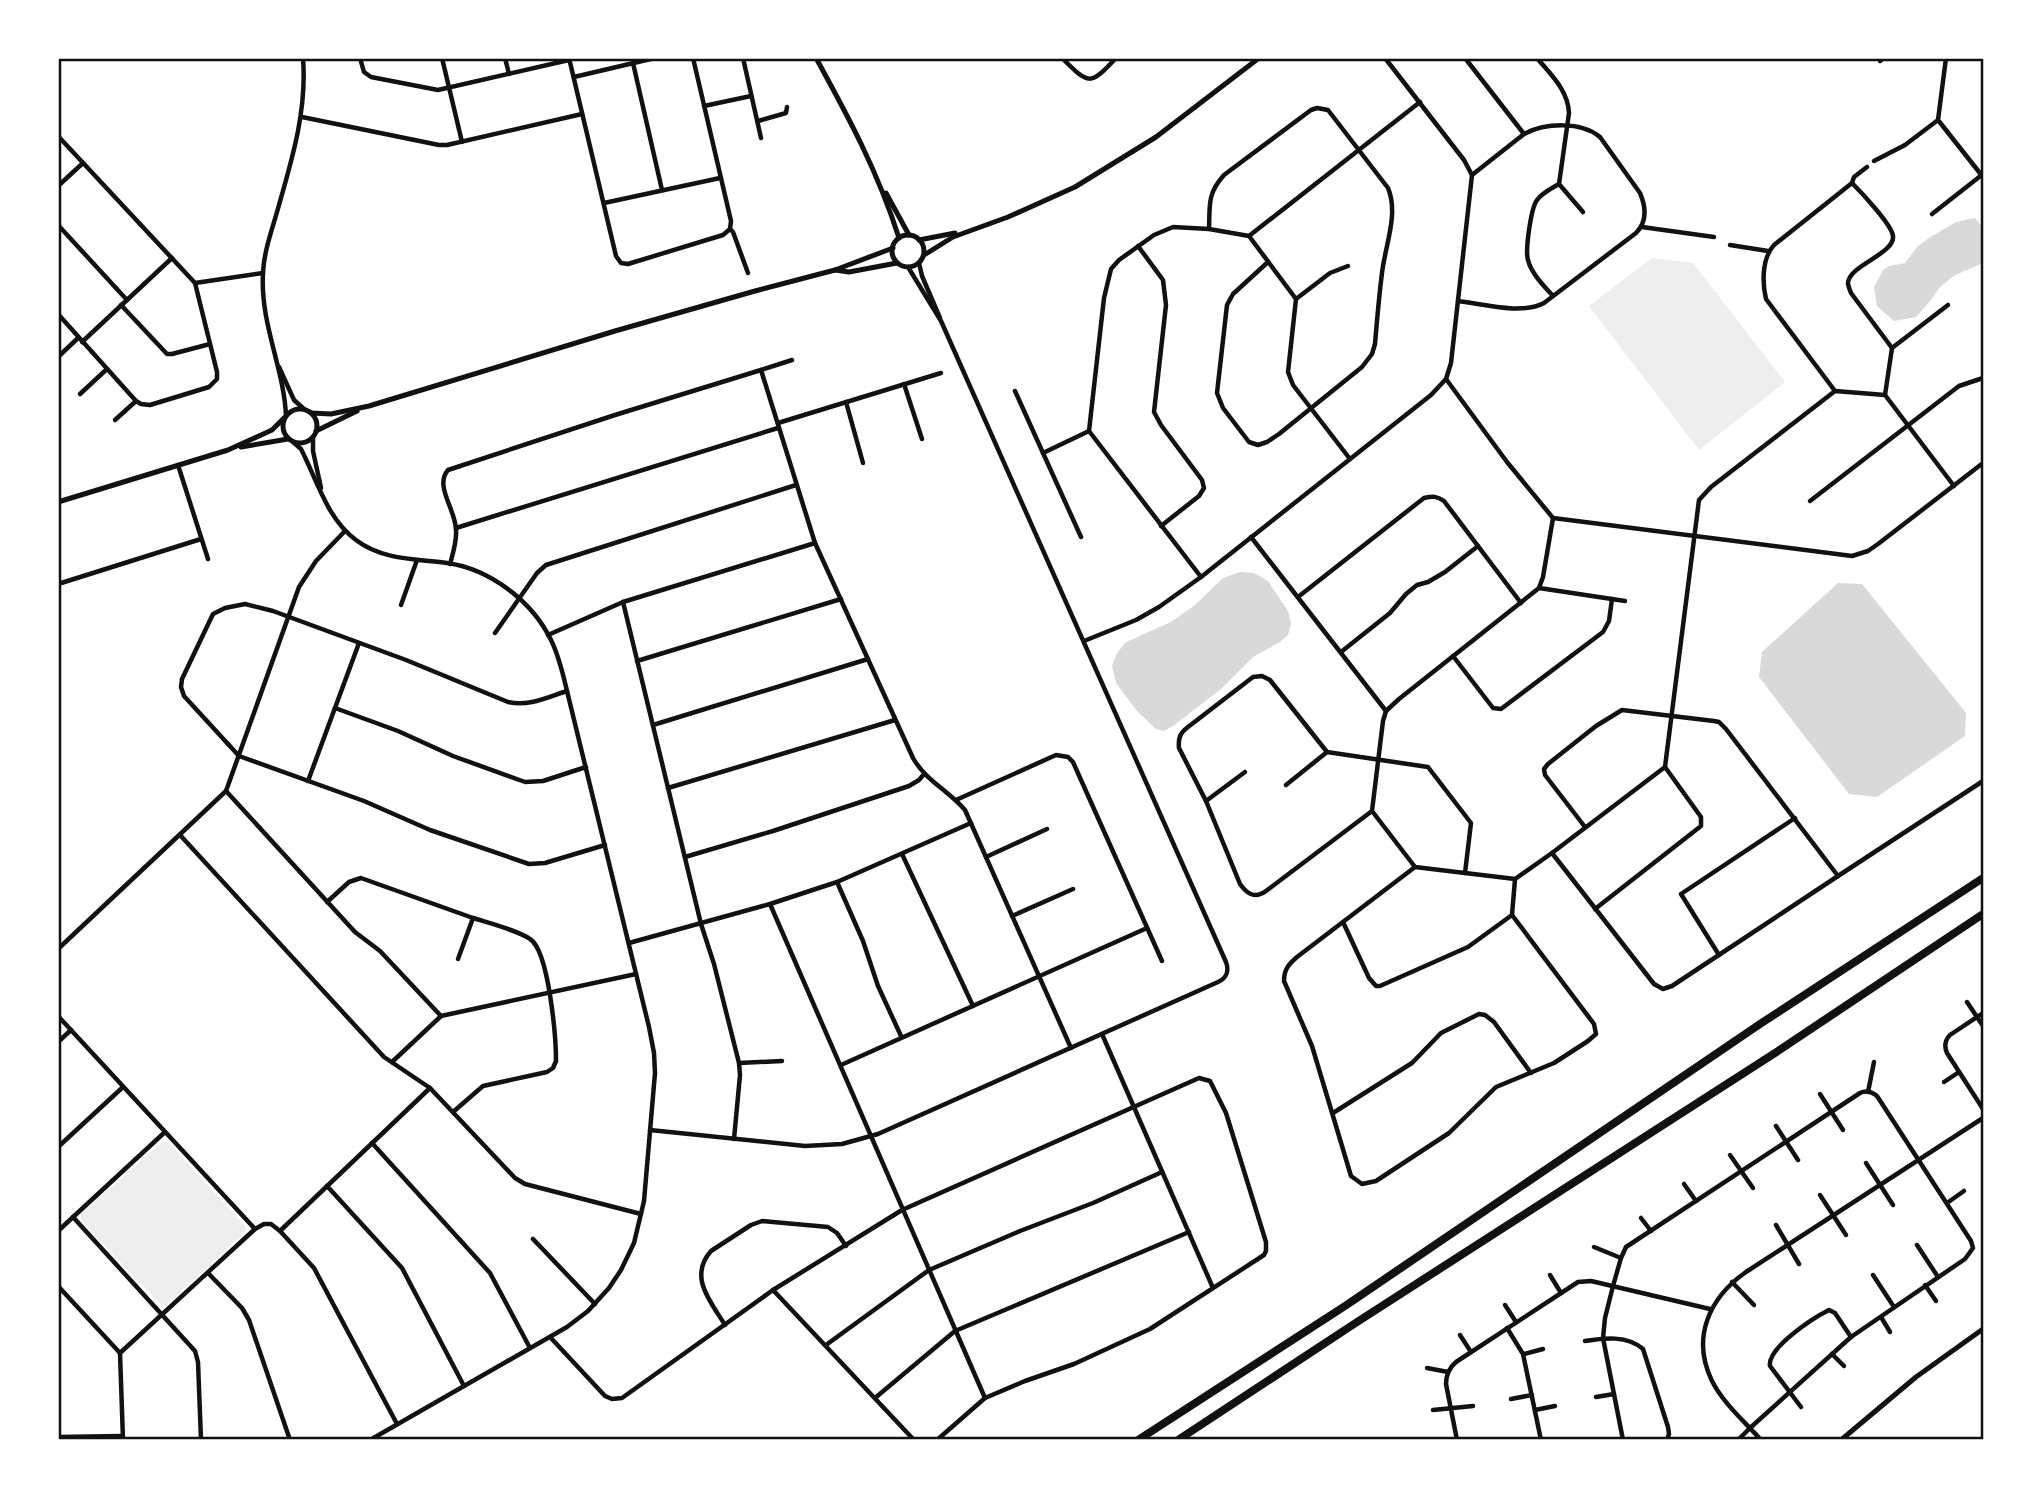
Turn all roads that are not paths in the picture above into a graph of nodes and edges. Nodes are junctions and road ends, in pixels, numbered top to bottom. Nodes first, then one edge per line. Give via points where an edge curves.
1 (303, 58) edge
2 (360, 58) edge
3 (442, 58) edge
4 (505, 58) edge
5 (655, 58) edge
6 (693, 58) edge
7 (743, 58) edge
8 (816, 58) edge
9 (874, 58) edge
10 (880, 58) edge
11 (1062, 58) edge
12 (1116, 58) edge
13 (1259, 58) edge
14 (1385, 58) edge
15 (1465, 58) edge
16 (1537, 58) edge
17 (1946, 58) edge
18 (569, 59) edge
19 (634, 63) junction
20 (509, 74) junction
21 (573, 77) junction
22 (449, 87) junction
23 (752, 96) junction
24 (1420, 102) junction
25 (704, 106) junction
26 (787, 107) dead end
27 (582, 114) junction
28 (302, 117) junction
29 (1938, 120) junction
30 (758, 121) junction
31 (1566, 126) junction
32 (1524, 134) junction
33 (58, 136) edge
34 (761, 138) dead end
35 (462, 142) junction
36 (1359, 150) junction
37 (1874, 161) dead end
38 (83, 163) junction
39 (1867, 167) dead end
40 (1472, 175) junction
41 (1983, 175) edge
42 (720, 178) junction
43 (1852, 183) junction
44 (1559, 184) junction
45 (58, 186) edge
46 (882, 188) junction
47 (663, 190) junction
48 (604, 203) junction
49 (1583, 212) dead end
50 (1932, 214) dead end
51 (58, 225) edge
52 (1642, 227) junction
53 (730, 229) junction
54 (1209, 229) junction
55 (969, 231) junction
56 (909, 235) junction
57 (1249, 236) junction
58 (1714, 237) dead end
59 (899, 238) junction
60 (919, 240) junction
61 (1730, 245) dead end
62 (1138, 246) junction
63 (893, 248) junction
64 (1768, 251) junction
65 (924, 255) junction
66 (172, 258) junction
67 (1268, 262) junction
68 (897, 263) junction
69 (919, 263) junction
70 (1348, 266) dead end
71 (908, 267) junction
72 (835, 270) junction
73 (263, 273) junction
74 (748, 273) dead end
75 (195, 283) junction
76 (1553, 296) junction
77 (1296, 299) junction
78 (127, 300) junction
79 (1458, 301) junction
80 (1948, 304) dead end
81 (121, 305) junction
82 (58, 314) edge
83 (941, 321) junction
84 (80, 340) junction
85 (210, 344) junction
86 (1892, 348) junction
87 (275, 356) junction
88 (58, 357) edge
89 (792, 360) dead end
90 (107, 369) junction
91 (761, 370) junction
92 (940, 373) dead end
93 (1983, 378) edge
94 (1446, 379) junction
95 (904, 384) junction
96 (1015, 391) dead end
97 (1835, 391) junction
98 (80, 394) dead end
99 (1885, 395) junction
100 (136, 401) junction
101 (846, 402) junction
102 (369, 406) junction
103 (1311, 408) junction
104 (304, 409) junction
105 (311, 413) junction
106 (285, 417) junction
107 (115, 420) dead end
108 (778, 426) junction
109 (1908, 426) junction
110 (1089, 431) junction
111 (315, 434) junction
112 (922, 439) dead end
113 (291, 440) junction
114 (228, 450) junction
115 (1043, 453) junction
116 (1350, 459) junction
117 (863, 463) dead end
118 (1983, 463) edge
119 (178, 465) junction
120 (796, 485) junction
121 (1954, 486) junction
122 (323, 496) junction
123 (1810, 501) dead end
124 (58, 502) edge
125 (1553, 518) junction
126 (1161, 526) junction
127 (456, 528) junction
128 (345, 531) junction
129 (1693, 535) junction
130 (1081, 537) dead end
131 (1251, 537) junction
132 (201, 539) junction
133 (815, 543) junction
134 (1478, 546) junction
135 (208, 559) dead end
136 (417, 560) junction
137 (450, 564) junction
138 (1201, 577) junction
139 (58, 584) edge
140 (1539, 588) junction
141 (1298, 597) junction
142 (519, 598) junction
143 (1612, 598) junction
144 (841, 599) junction
145 (1625, 601) dead end
146 (623, 602) junction
147 (1521, 603) junction
148 (401, 605) dead end
149 (288, 618) junction
150 (495, 633) dead end
151 (548, 635) junction
152 (1084, 642) junction
153 (359, 643) junction
154 (1341, 652) junction
155 (1453, 656) junction
156 (868, 659) junction
157 (637, 661) junction
158 (567, 691) junction
159 (335, 708) junction
160 (1387, 711) junction
161 (1671, 715) junction
162 (895, 720) junction
163 (653, 725) junction
164 (1327, 752) junction
165 (239, 756) junction
166 (1378, 759) junction
167 (1665, 766) junction
168 (586, 767) junction
169 (1245, 772) dead end
170 (924, 774) junction
171 (308, 781) junction
172 (1983, 781) edge
173 (1286, 785) dead end
174 (668, 788) junction
175 (226, 791) junction
176 (956, 800) junction
177 (1206, 801) junction
178 (1372, 811) junction
179 (1795, 818) junction
180 (971, 823) junction
181 (1585, 827) junction
182 (1047, 829) dead end
183 (180, 835) junction
184 (605, 845) junction
185 (1552, 853) junction
186 (902, 854) junction
187 (685, 857) junction
188 (986, 857) junction
189 (1415, 867) junction
190 (1465, 873) junction
191 (1838, 876) junction
192 (1983, 878) edge
193 (1515, 879) junction
194 (837, 883) junction
195 (1073, 889) dead end
196 (327, 902) junction
197 (770, 904) junction
198 (1595, 909) junction
199 (1983, 914) edge
200 (1512, 915) junction
201 (1012, 916) junction
202 (473, 918) junction
203 (1343, 922) junction
204 (701, 924) junction
205 (1147, 928) junction
206 (629, 943) junction
207 (58, 949) edge
208 (1719, 955) junction
209 (458, 959) dead end
210 (1161, 961) dead end
211 (636, 974) junction
212 (1039, 976) junction
213 (550, 993) junction
214 (1967, 1003) dead end
215 (973, 1006) junction
216 (1983, 1013) edge
217 (58, 1016) edge
218 (441, 1016) junction
219 (1978, 1017) junction
220 (1983, 1026) edge
221 (71, 1030) junction
222 (1101, 1034) junction
223 (901, 1037) junction
224 (58, 1042) edge
225 (1071, 1048) junction
226 (782, 1061) dead end
227 (392, 1062) junction
228 (739, 1062) junction
229 (1874, 1062) dead end
230 (841, 1065) junction
231 (1959, 1072) junction
232 (1531, 1073) junction
233 (1944, 1082) dead end
234 (123, 1087) junction
235 (430, 1088) junction
236 (1868, 1092) junction
237 (1820, 1094) dead end
238 (1134, 1106) junction
239 (1983, 1109) edge
240 (453, 1112) junction
241 (1832, 1112) junction
242 (1333, 1113) junction
243 (1983, 1118) edge
244 (1776, 1126) dead end
245 (650, 1130) junction
246 (1843, 1130) dead end
247 (165, 1132) junction
248 (870, 1137) junction
249 (734, 1139) junction
250 (1786, 1142) junction
251 (372, 1143) junction
252 (58, 1147) edge
253 (1730, 1155) dead end
254 (1798, 1160) dead end
255 (1919, 1160) junction
256 (1866, 1163) dead end
257 (1742, 1171) junction
258 (1162, 1172) junction
259 (1684, 1184) dead end
260 (1880, 1185) junction
261 (327, 1186) junction
262 (1753, 1188) dead end
263 (1964, 1191) dead end
264 (1820, 1195) dead end
265 (1696, 1201) junction
266 (1947, 1203) junction
267 (1893, 1205) dead end
268 (902, 1210) junction
269 (641, 1214) junction
270 (1833, 1215) junction
271 (73, 1217) junction
272 (1641, 1218) dead end
273 (1776, 1225) dead end
274 (255, 1229) junction
275 (58, 1231) edge
276 (280, 1231) junction
277 (1651, 1231) junction
278 (1189, 1232) junction
279 (1846, 1235) dead end
280 (533, 1239) dead end
281 (1787, 1245) junction
282 (1917, 1245) dead end
283 (845, 1246) junction
284 (1594, 1247) dead end
285 (1621, 1258) junction
286 (1799, 1264) dead end
287 (929, 1270) junction
288 (208, 1273) junction
289 (1550, 1275) dead end
290 (1873, 1275) dead end
291 (1938, 1277) junction
292 (1732, 1282) junction
293 (1925, 1285) junction
294 (58, 1286) edge
295 (1613, 1286) junction
296 (1213, 1288) junction
297 (773, 1290) junction
298 (1561, 1293) junction
299 (1936, 1301) dead end
300 (595, 1304) junction
301 (1505, 1305) dead end
302 (1754, 1305) dead end
303 (1894, 1307) junction
304 (1710, 1309) junction
305 (162, 1314) junction
306 (1881, 1317) junction
307 (1516, 1322) junction
308 (725, 1325) junction
309 (1507, 1328) junction
310 (1983, 1329) edge
311 (955, 1331) junction
312 (1890, 1332) dead end
313 (1461, 1335) dead end
314 (550, 1337) junction
315 (1851, 1337) junction
316 (1602, 1338) junction
317 (1585, 1341) dead end
318 (826, 1345) junction
319 (530, 1348) junction
320 (1543, 1349) dead end
321 (1471, 1352) junction
322 (120, 1353) junction
323 (1524, 1354) junction
324 (1832, 1354) junction
325 (1844, 1366) dead end
326 (1427, 1368) dead end
327 (1448, 1372) junction
328 (464, 1386) junction
329 (1789, 1393) junction
330 (1614, 1394) junction
331 (1532, 1395) junction
332 (1596, 1397) dead end
333 (875, 1398) junction
334 (985, 1398) junction
335 (1511, 1399) dead end
336 (1473, 1406) dead end
337 (1555, 1406) dead end
338 (1801, 1407) dead end
339 (1451, 1408) junction
340 (1433, 1410) dead end
341 (1535, 1410) junction
342 (397, 1425) junction
343 (1750, 1428) junction
344 (58, 1437) edge
345 (122, 1438) edge
346 (201, 1440) edge
347 (290, 1440) edge
348 (370, 1440) edge
349 (914, 1440) edge
350 (937, 1440) edge
351 (1138, 1440) edge
352 (1178, 1440) edge
353 (1458, 1440) edge
354 (1541, 1440) edge
355 (1623, 1440) edge
356 (1667, 1440) edge
357 (1738, 1440) edge
358 (1761, 1440) edge
359 (1841, 1440) edge

1 - 28 street
2 - 22 street via 364,72 372,77 429,89
3 - 22 street
4 - 20 street
5 - 19 street
6 - 25 street
7 - 23 street
8 - 46 street
9 - 10 street
11 - 12 street via 1080,76 1094,79
13 - 55 street via 1156,136 1074,187
14 - 24 street
15 - 32 street
16 - 31 street via 1568,101
17 - 29 street
18 - 20 street
18 - 21 street
19 - 21 street
19 - 47 street
20 - 22 street
21 - 27 street
22 - 35 street
23 - 25 street
23 - 30 street
24 - 36 street
24 - 40 street
25 - 42 street
26 - 30 street via 786,113
27 - 35 street
27 - 48 street
28 - 35 street via 439,145
28 - 73 street
29 - 37 street
29 - 41 street
30 - 34 street
31 - 32 street via 1542,127
31 - 44 street
31 - 52 street via 1594,131 1600,137 1640,192 1645,214
32 - 40 street
33 - 38 street
36 - 54 street via 1328,110 1311,110 1216,184
36 - 57 street
36 - 103 street via 1393,198 1375,344 1368,362
38 - 45 street
38 - 66 street
39 - 43 street
40 - 79 street
41 - 50 street
42 - 47 street
42 - 53 street
43 - 64 street
43 - 86 street via 1893,233 1889,246 1855,272 1848,285
44 - 49 street
44 - 76 street via 1537,199 1527,248 1528,261
46 - 56 street
46 - 59 street
47 - 48 street
48 - 53 street via 616,256 624,264 723,235
51 - 78 street
52 - 58 street
52 - 76 street
53 - 74 street
54 - 57 street
54 - 62 street via 1173,228
55 - 60 street
55 - 65 street
56 - 59 street
56 - 60 street
57 - 67 street
59 - 63 street
60 - 65 street
61 - 64 street
62 - 110 street via 1119,260 1108,279
62 - 126 street via 1163,279 1165,291 1154,412 1204,488
63 - 68 street
63 - 72 street
64 - 97 street via 1766,299
65 - 69 street
66 - 75 street
66 - 78 street
67 - 77 street
67 - 103 street via 1227,305 1217,393 1249,442 1258,445
68 - 71 street
68 - 72 street via 849,272
69 - 71 street
69 - 83 street
70 - 77 street via 1330,273
71 - 83 street
72 - 102 street
73 - 75 street
73 - 87 street
75 - 85 street
76 - 79 street via 1535,308 1524,309
77 - 103 street via 1287,372
78 - 81 street
79 - 94 street
80 - 86 street
81 - 84 street
81 - 85 street via 167,354
82 - 84 street
83 - 152 street
84 - 88 street
84 - 90 street
85 - 100 street via 217,372 212,385 150,405
86 - 99 street
87 - 104 street via 292,396
87 - 106 street
89 - 91 street
90 - 98 street
90 - 100 street
91 - 108 street
91 - 127 street via 452,468 443,483
92 - 95 street
93 - 109 street via 1959,386
94 - 116 street
94 - 125 street
95 - 101 street
95 - 112 street
96 - 115 street
97 - 99 street
97 - 129 street via 1706,491 1699,500
99 - 109 street
100 - 107 street
101 - 108 street
101 - 117 street
102 - 105 street
102 - 111 street
103 - 116 street
104 - 105 street
104 - 106 street
105 - 111 street via 317,423
106 - 113 street via 284,431
106 - 114 street via 272,430
108 - 120 street
108 - 127 street
109 - 121 street
109 - 123 street
110 - 115 street
110 - 126 street
111 - 113 street via 304,442
111 - 122 street via 313,451
113 - 114 street
113 - 122 street via 301,449
114 - 119 street
115 - 130 street
116 - 131 street
118 - 121 street
119 - 124 street
119 - 132 street
120 - 133 street
120 - 142 street via 546,565
121 - 129 street via 1868,551 1853,556
122 - 128 street
125 - 129 street
125 - 140 street
126 - 138 street
127 - 137 street
128 - 136 street via 376,552
128 - 149 street via 307,574
129 - 161 street
131 - 138 street
131 - 141 street
132 - 135 street
132 - 139 street
133 - 144 street
133 - 146 street
134 - 141 street via 1444,501 1424,498
134 - 147 street
134 - 154 street via 1406,594 1390,613
136 - 137 street
136 - 148 street
137 - 142 street via 487,576
138 - 152 street via 1136,620
140 - 143 street
140 - 147 street
141 - 154 street
142 - 150 street
142 - 151 street
143 - 145 street
143 - 155 street via 1603,632 1502,709 1493,708
144 - 156 street
144 - 157 street
146 - 151 street
146 - 157 street
147 - 155 street
149 - 153 street
149 - 165 street
149 - 165 street via 245,604 217,611 182,679 184,696
151 - 158 street
152 - 222 street via 1227,971 1218,982
153 - 158 street via 517,704
153 - 159 street
154 - 160 street
155 - 160 street
156 - 162 street
156 - 163 street
157 - 163 street
158 - 168 street
159 - 168 street via 525,782
159 - 171 street
160 - 166 street
161 - 167 street
161 - 179 street via 1723,725
161 - 181 street via 1622,710 1544,769
162 - 170 street
162 - 174 street
163 - 174 street
164 - 166 street
164 - 173 street
164 - 177 street via 1270,680 1253,677 1182,732 1178,740
165 - 171 street
165 - 175 street
166 - 178 street
166 - 190 street via 1432,771 1471,823
167 - 181 street
167 - 198 street via 1701,817 1701,826
168 - 184 street
169 - 177 street
170 - 176 street
170 - 187 street via 909,786
171 - 184 street via 529,864
172 - 191 street
174 - 187 street
175 - 183 street
175 - 196 street
176 - 180 street
176 - 205 street via 1056,755 1068,757
177 - 178 street via 1240,884 1253,895 1266,891
178 - 189 street
179 - 191 street
179 - 208 street via 1681,894
180 - 186 street
180 - 188 street
181 - 185 street
182 - 188 street
183 - 207 street
183 - 227 street
184 - 206 street
185 - 193 street
185 - 198 street
186 - 194 street
186 - 215 street
187 - 204 street
188 - 201 street
189 - 190 street
189 - 203 street
190 - 193 street
191 - 208 street
192 - 351 highway
193 - 200 street
194 - 197 street
194 - 223 street
195 - 201 street
196 - 202 street via 349,882 364,879
196 - 218 street
197 - 204 street
197 - 230 street
198 - 208 street via 1659,988 1667,989
199 - 352 highway
200 - 203 street via 1468,947 1380,986 1369,978
200 - 232 street via 1596,1027 1588,1041
201 - 212 street
202 - 209 street
202 - 213 street via 532,940
203 - 242 street via 1290,963 1284,976
204 - 206 street
204 - 228 street
205 - 210 street
205 - 212 street
206 - 211 street
211 - 213 street
211 - 245 street via 654,1053
212 - 215 street
212 - 225 street
213 - 218 street
213 - 240 street via 553,1068 483,1086
214 - 219 street
215 - 223 street
216 - 219 street
217 - 221 street
218 - 227 street
219 - 220 street
219 - 231 street via 1945,1043
221 - 224 street
221 - 234 street
222 - 225 street
222 - 238 street
223 - 230 street
225 - 248 street
226 - 228 street
227 - 235 street
228 - 249 street
229 - 236 street
230 - 248 street
231 - 233 street
231 - 239 street
232 - 242 street via 1494,1022 1479,1014 1447,1029 1412,1063
232 - 242 street via 1496,1087 1449,1133 1371,1184 1352,1176
234 - 247 street
234 - 252 street
235 - 240 street
235 - 251 street
236 - 241 street
236 - 255 street via 1877,1096
237 - 241 street
238 - 258 street
238 - 268 street
238 - 296 street via 1199,1078 1210,1081 1226,1112 1266,1251
240 - 269 street via 519,1181
241 - 246 street
241 - 250 street
243 - 255 street
244 - 250 street
245 - 249 street
245 - 269 street
247 - 271 street
247 - 274 street
248 - 249 street via 812,1146
248 - 268 street
250 - 254 street
250 - 257 street
251 - 261 street
251 - 319 street via 485,1266
253 - 257 street
255 - 260 street
255 - 266 street
256 - 260 street
257 - 262 street
257 - 265 street
258 - 278 street
258 - 287 street
259 - 265 street
260 - 267 street
260 - 270 street
261 - 276 street
261 - 328 street via 402,1268
263 - 266 street
264 - 270 street
265 - 277 street
266 - 291 street via 1973,1246 1965,1259
268 - 283 street
268 - 287 street
269 - 300 street via 628,1257
270 - 279 street
270 - 281 street
271 - 275 street
271 - 305 street
272 - 277 street
273 - 281 street
274 - 276 street via 268,1223
274 - 288 street
276 - 342 street via 314,1268
277 - 285 street via 1626,1247
278 - 296 street
278 - 311 street
280 - 300 street
281 - 286 street
281 - 292 street
282 - 291 street
283 - 297 street
283 - 308 street via 828,1227 762,1221 711,1251 703,1266 701,1286
284 - 285 street
285 - 295 street
287 - 311 street
287 - 318 street
288 - 305 street
288 - 347 street via 249,1320
289 - 298 street
290 - 303 street
291 - 293 street
292 - 302 street
292 - 304 street
293 - 299 street
293 - 303 street
294 - 322 street
295 - 298 street via 1581,1281
295 - 304 street
295 - 316 street
296 - 334 street via 1130,1339
297 - 308 street
297 - 318 street
298 - 307 street
300 - 314 street
301 - 307 street
303 - 306 street
304 - 343 street via 1704,1334 1707,1368 1717,1390
305 - 322 street
305 - 346 street via 197,1356
306 - 312 street
306 - 315 street
307 - 309 street
308 - 314 street via 616,1399 603,1394
309 - 321 street
309 - 323 street
310 - 359 street
311 - 333 street
311 - 334 street
313 - 321 street
314 - 319 street
315 - 324 street
315 - 329 street via 1829,1310 1796,1331 1769,1361
316 - 317 street
316 - 330 street
316 - 356 street via 1631,1342 1643,1349 1668,1427
318 - 333 street
319 - 328 street
320 - 323 street
321 - 327 street
322 - 345 street
323 - 331 street
324 - 325 street
324 - 329 street
326 - 327 street
327 - 339 street
328 - 342 street
329 - 338 street
329 - 343 street
330 - 332 street
330 - 355 street
331 - 335 street
331 - 341 street
333 - 349 street
334 - 350 street
336 - 339 street
337 - 341 street
339 - 340 street
339 - 353 street
341 - 354 street
342 - 348 street
343 - 357 street
343 - 358 street
344 - 345 street

